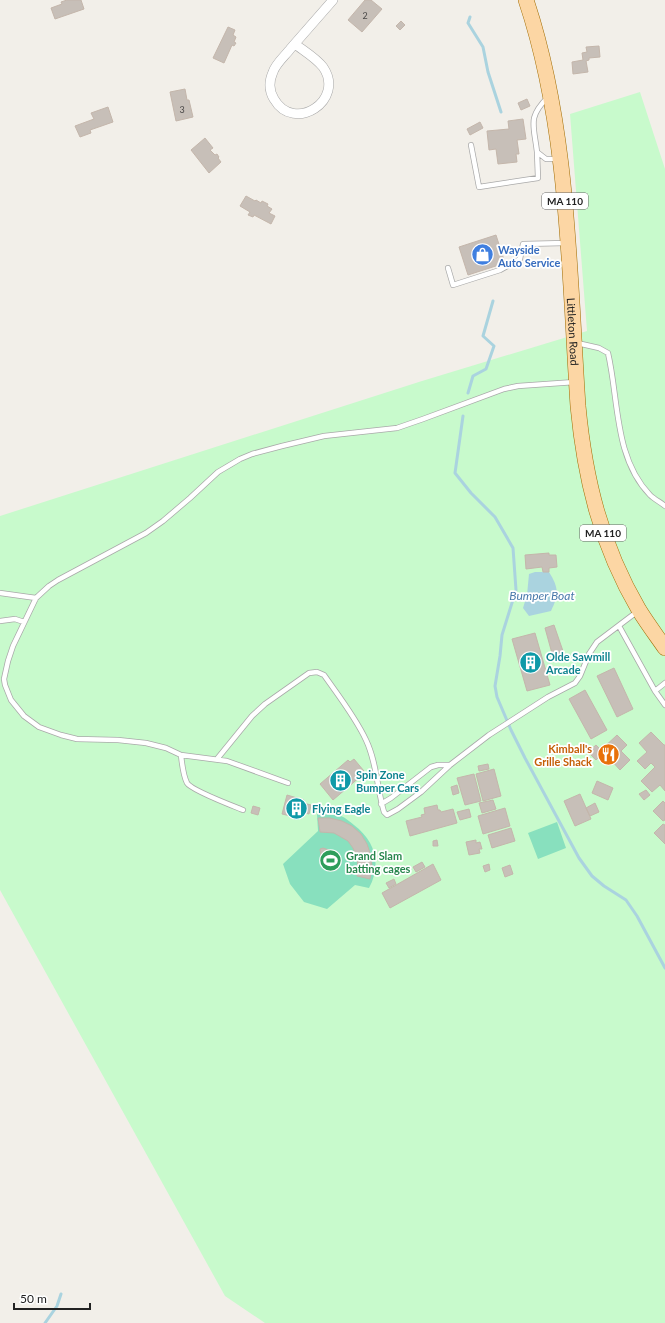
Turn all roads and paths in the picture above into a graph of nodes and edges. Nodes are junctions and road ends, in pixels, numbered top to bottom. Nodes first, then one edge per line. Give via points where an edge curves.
1 (333, 0) edge
2 (526, 0) edge
3 (295, 44) junction
4 (549, 96) junction
5 (471, 145) dead end
6 (537, 152) junction
7 (560, 159) junction
8 (568, 243) junction
9 (448, 268) dead end
10 (574, 342) junction
11 (576, 382) junction
12 (665, 506) edge
13 (0, 593) edge
14 (36, 598) junction
15 (639, 610) junction
16 (0, 621) edge
17 (24, 622) junction
18 (619, 626) junction
19 (665, 648) edge
20 (2, 677) edge
21 (665, 683) edge
22 (655, 691) junction
23 (665, 705) edge
24 (181, 755) junction
25 (217, 759) junction
26 (450, 765) junction
27 (288, 783) dead end
28 (381, 804) junction
29 (243, 810) dead end

1 - 3 street
2 - 4 main road, Littleton Road / MA 110
3 - 3 street via 275,68 270,86 272,96 281,107 294,113 304,113 321,104 328,91 328,82 321,64
4 - 6 lane via 538,107 534,116
4 - 7 main road, Littleton Road / MA 110
5 - 6 lane via 479,187 538,178
6 - 7 lane via 546,159
7 - 8 main road, Littleton Road / MA 110
8 - 9 lane via 523,244 520,259 500,270 453,285
8 - 10 main road, Littleton Road / MA 110
10 - 11 main road, Littleton Road / MA 110
10 - 12 lane via 608,353 620,432 631,467 651,496
11 - 14 lane via 504,389 397,428 324,436 252,454 218,472 146,533 58,580
11 - 15 main road, Littleton Road / MA 110 via 581,443 596,512 610,550
13 - 14 lane
14 - 17 lane
15 - 18 lane
15 - 19 main road, Littleton Road / MA 110
16 - 17 lane
17 - 20 lane
18 - 22 lane
18 - 26 lane via 597,642 575,684 529,708
20 - 24 lane via 15,706 30,721 45,730 77,739 146,743
21 - 22 lane
22 - 23 lane
24 - 25 lane
24 - 29 lane via 188,785
25 - 27 lane
25 - 28 lane via 265,704 309,673 321,673 367,740
26 - 28 lane via 431,767
26 - 28 lane via 398,809 386,815

